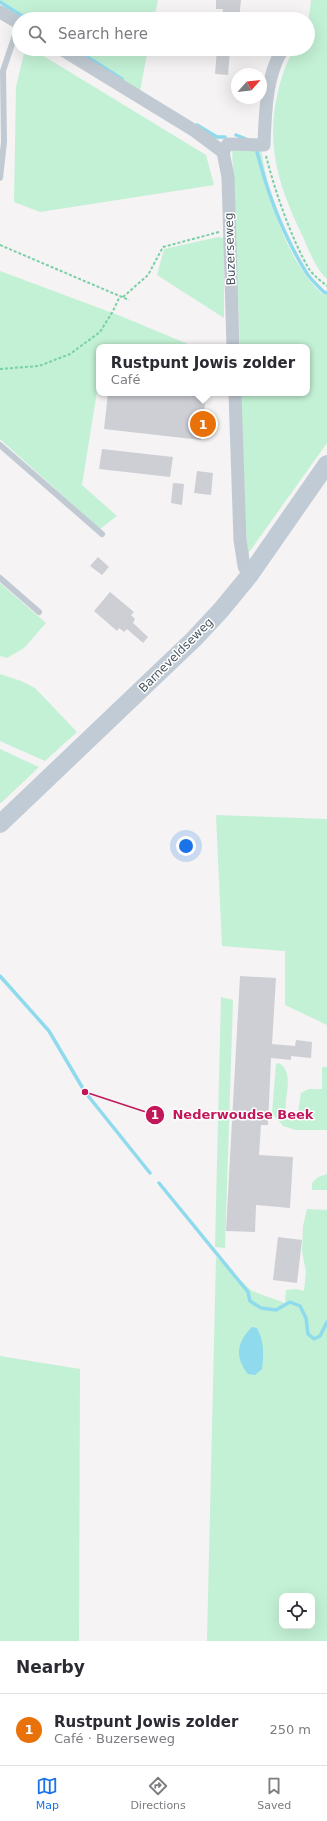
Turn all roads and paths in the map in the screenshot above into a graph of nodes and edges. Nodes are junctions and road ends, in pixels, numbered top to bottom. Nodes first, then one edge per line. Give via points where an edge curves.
1 (0, 12) edge
2 (12, 19) edge
3 (12, 44) edge
4 (72, 56) edge
5 (280, 56) edge
6 (264, 145) junction
7 (222, 152) junction
8 (0, 178) edge
9 (229, 229) junction
10 (0, 245) edge
11 (327, 286) edge
12 (120, 296) junction
13 (123, 297) junction
14 (129, 300) dead end
15 (233, 344) edge
16 (0, 369) edge
17 (235, 396) edge
18 (0, 445) edge
19 (327, 464) edge
20 (102, 534) dead end
21 (249, 576) junction
22 (0, 578) edge
23 (39, 612) dead end
24 (0, 824) edge

1 - 2 street
3 - 8 lane via 3,71 4,142
4 - 7 street via 195,131
5 - 6 street via 273,71 266,108
6 - 7 street via 228,144
6 - 11 path via 271,174 292,232 310,269
7 - 9 street, Buzerseweg via 228,178
9 - 13 path via 163,247 148,275
9 - 15 street, Buzerseweg
10 - 12 path
12 - 13 path
12 - 16 path via 100,332 70,354 39,366
13 - 14 path
17 - 21 street via 240,540 244,566
18 - 20 lane
19 - 21 main road, Barneveldseweg
21 - 24 main road, Barneveldseweg via 194,638
22 - 23 lane

